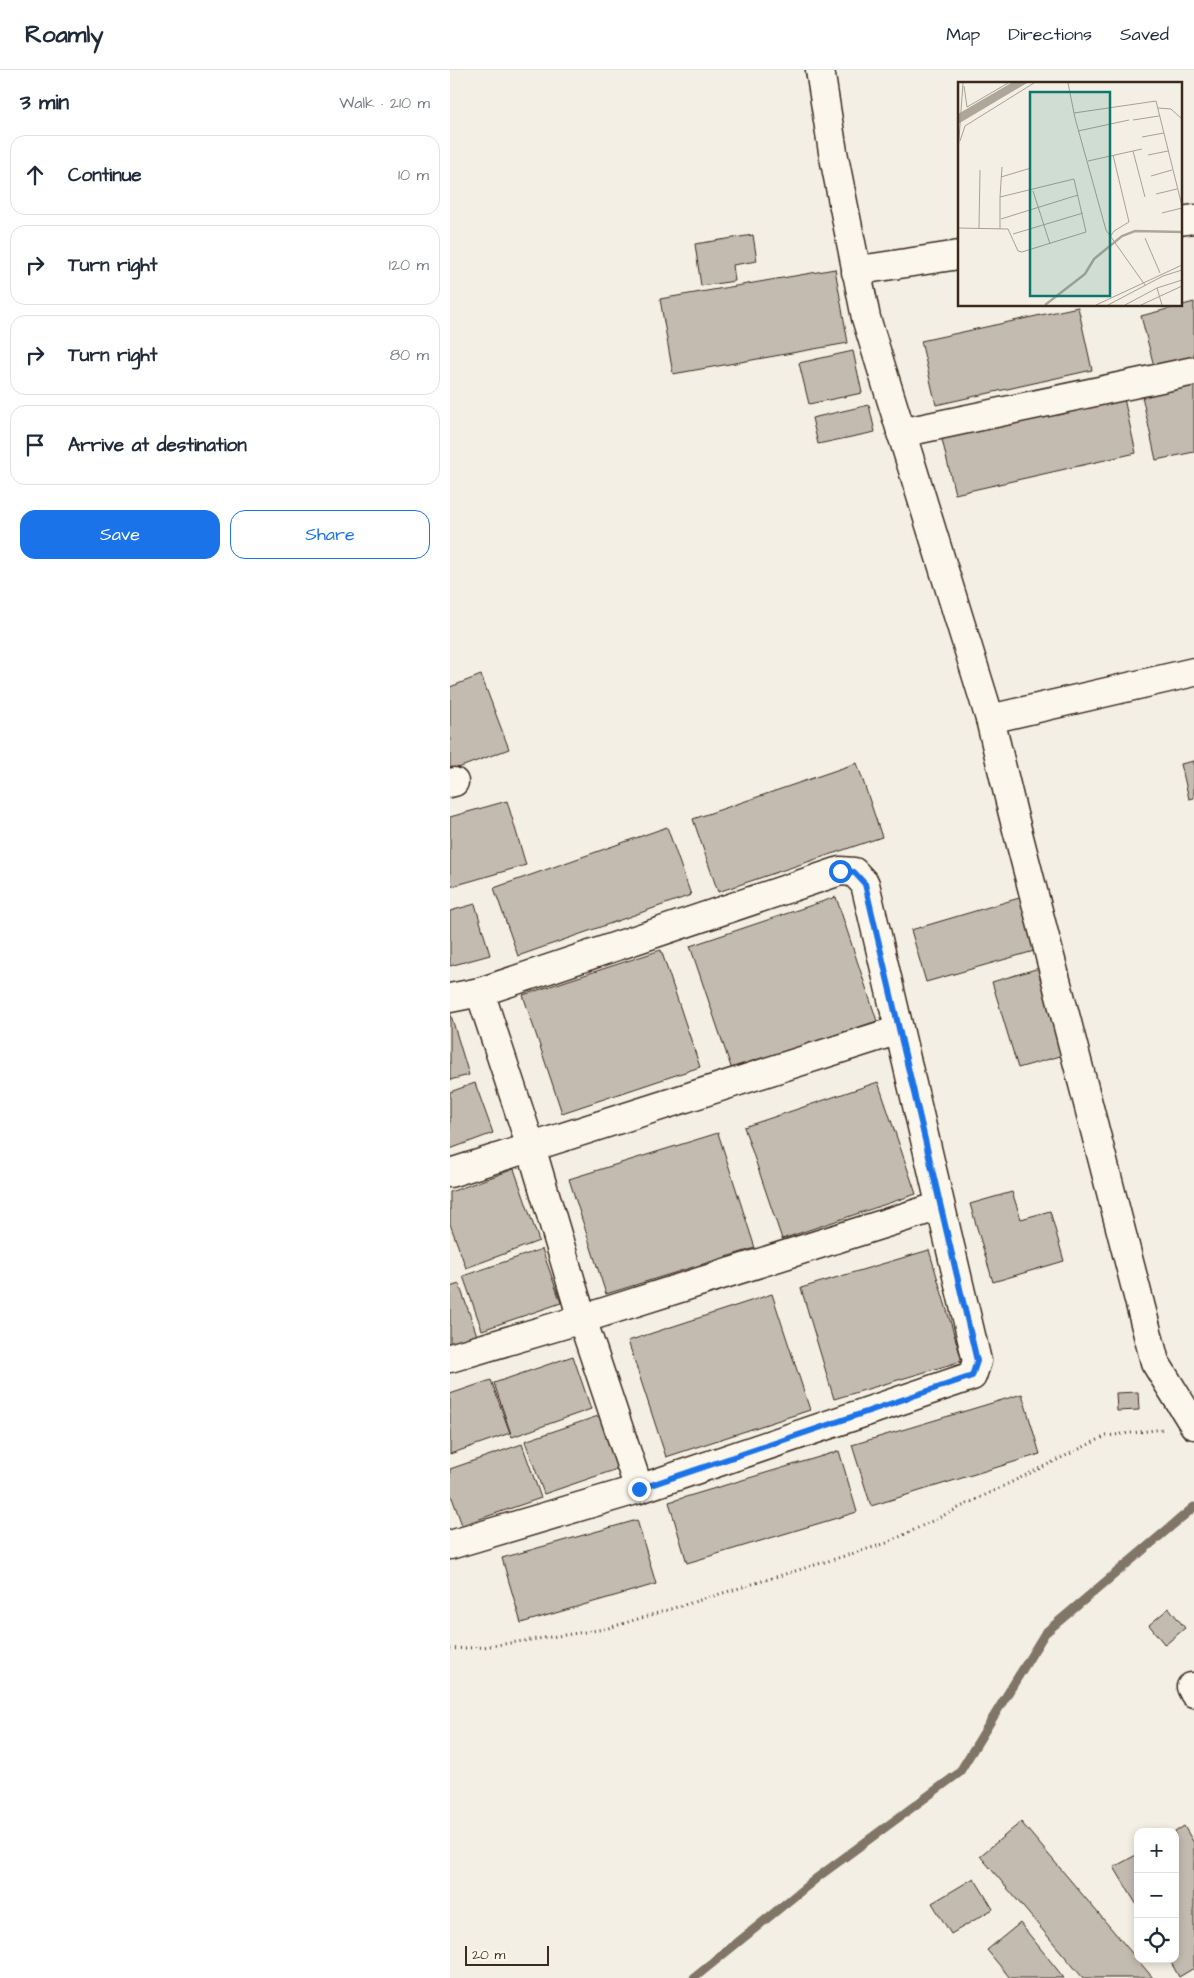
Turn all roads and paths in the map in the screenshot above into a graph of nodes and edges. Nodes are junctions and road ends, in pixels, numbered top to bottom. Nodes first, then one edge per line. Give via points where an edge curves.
1 (820, 70) edge
2 (958, 255) edge
3 (856, 272) junction
4 (1194, 371) edge
5 (902, 433) junction
6 (1194, 672) edge
7 (990, 719) junction
8 (480, 992) junction
9 (450, 998) edge
10 (899, 1030) junction
11 (531, 1147) junction
12 (450, 1173) edge
13 (940, 1206) junction
14 (582, 1319) junction
15 (450, 1358) edge
16 (1194, 1425) edge
17 (1164, 1429) dead end
18 (639, 1489) junction
19 (450, 1545) edge
20 (450, 1649) edge

1 - 3 street
2 - 3 street
3 - 5 street via 866,318
4 - 5 street
5 - 7 street
6 - 7 street
7 - 16 street via 1156,1362
8 - 9 street
8 - 10 street via 840,871 854,872 865,884
8 - 11 street
10 - 11 street
10 - 13 street
11 - 12 street
11 - 14 street
13 - 14 street
13 - 18 street via 977,1361 972,1376
14 - 15 street
14 - 18 street
17 - 20 path via 1106,1436 887,1543 605,1629 483,1648
18 - 19 street

